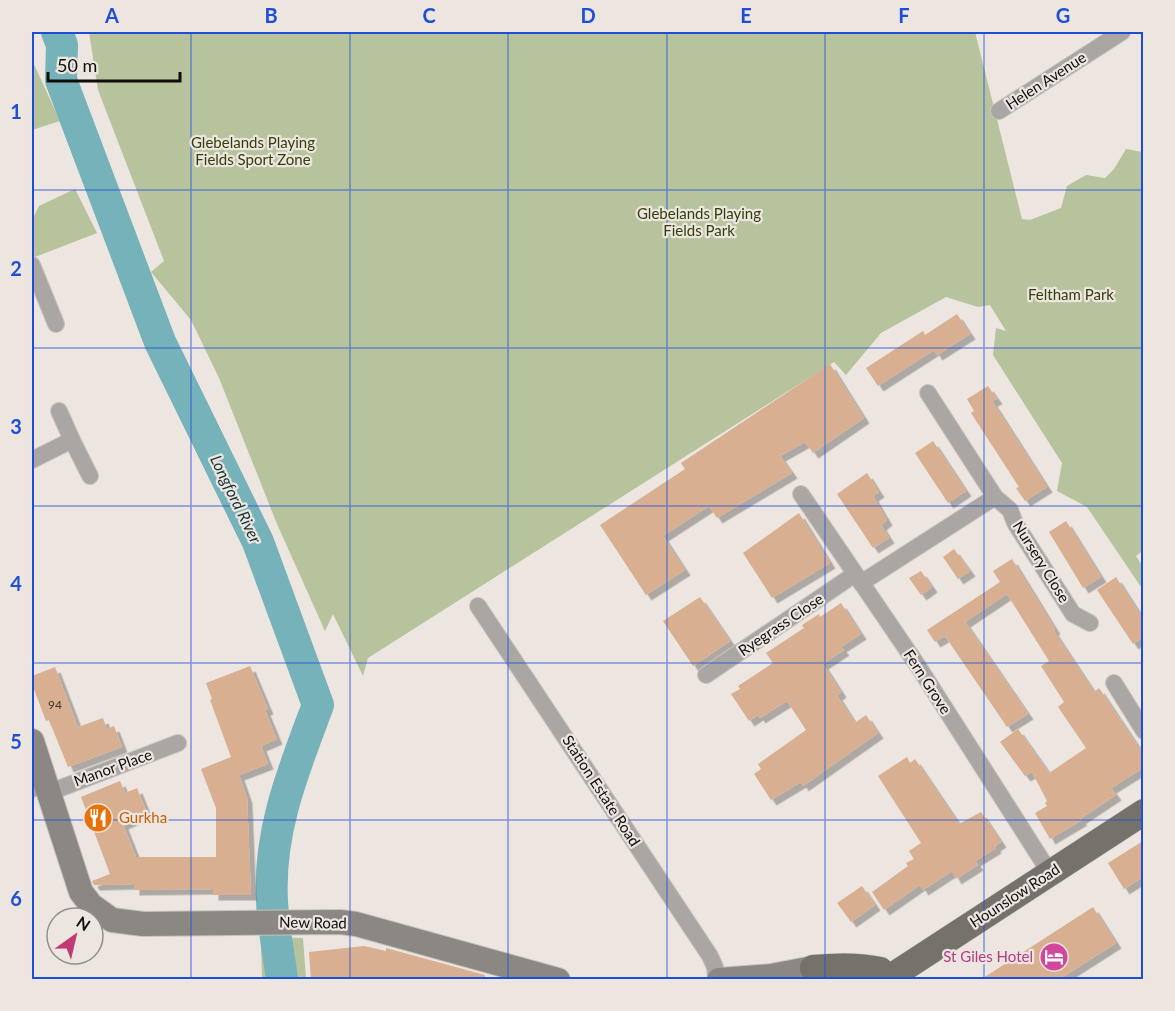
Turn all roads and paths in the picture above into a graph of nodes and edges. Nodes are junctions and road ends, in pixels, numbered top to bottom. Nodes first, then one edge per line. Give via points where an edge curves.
1 (1122, 32) edge
2 (999, 111) dead end
3 (32, 265) edge
4 (56, 324) dead end
5 (928, 393) dead end
6 (59, 411) dead end
7 (72, 440) junction
8 (32, 460) edge
9 (90, 476) dead end
10 (801, 494) dead end
11 (994, 497) junction
12 (858, 579) junction
13 (478, 606) dead end
14 (1090, 623) dead end
15 (706, 675) dead end
16 (1114, 683) dead end
17 (1143, 731) edge
18 (32, 741) edge
19 (178, 743) dead end
20 (42, 789) edge
21 (1143, 812) edge
22 (1050, 873) junction
23 (822, 974) edge
24 (777, 978) edge
25 (558, 980) edge
26 (717, 980) edge
27 (886, 980) edge

1 - 2 street, Helen Avenue
3 - 4 street
5 - 11 street, Nursery Close
6 - 7 street
7 - 8 street
7 - 9 street
10 - 12 street, Fern Grove
11 - 12 street
11 - 14 street, Nursery Close via 1010,510 1073,614
12 - 15 street, Ryegrass Close
12 - 22 street, Fern Grove
13 - 26 street, Station Estate Road via 710,956
16 - 17 street
18 - 20 main road, New Road
19 - 20 street, Manor Place
20 - 25 main road, New Road via 77,884 91,905 112,920 143,924 356,924
21 - 22 main road, Hounslow Road
22 - 27 main road, Hounslow Road
23 - 24 main road
23 - 27 main road via 836,966 873,969 880,970
24 - 26 main road

